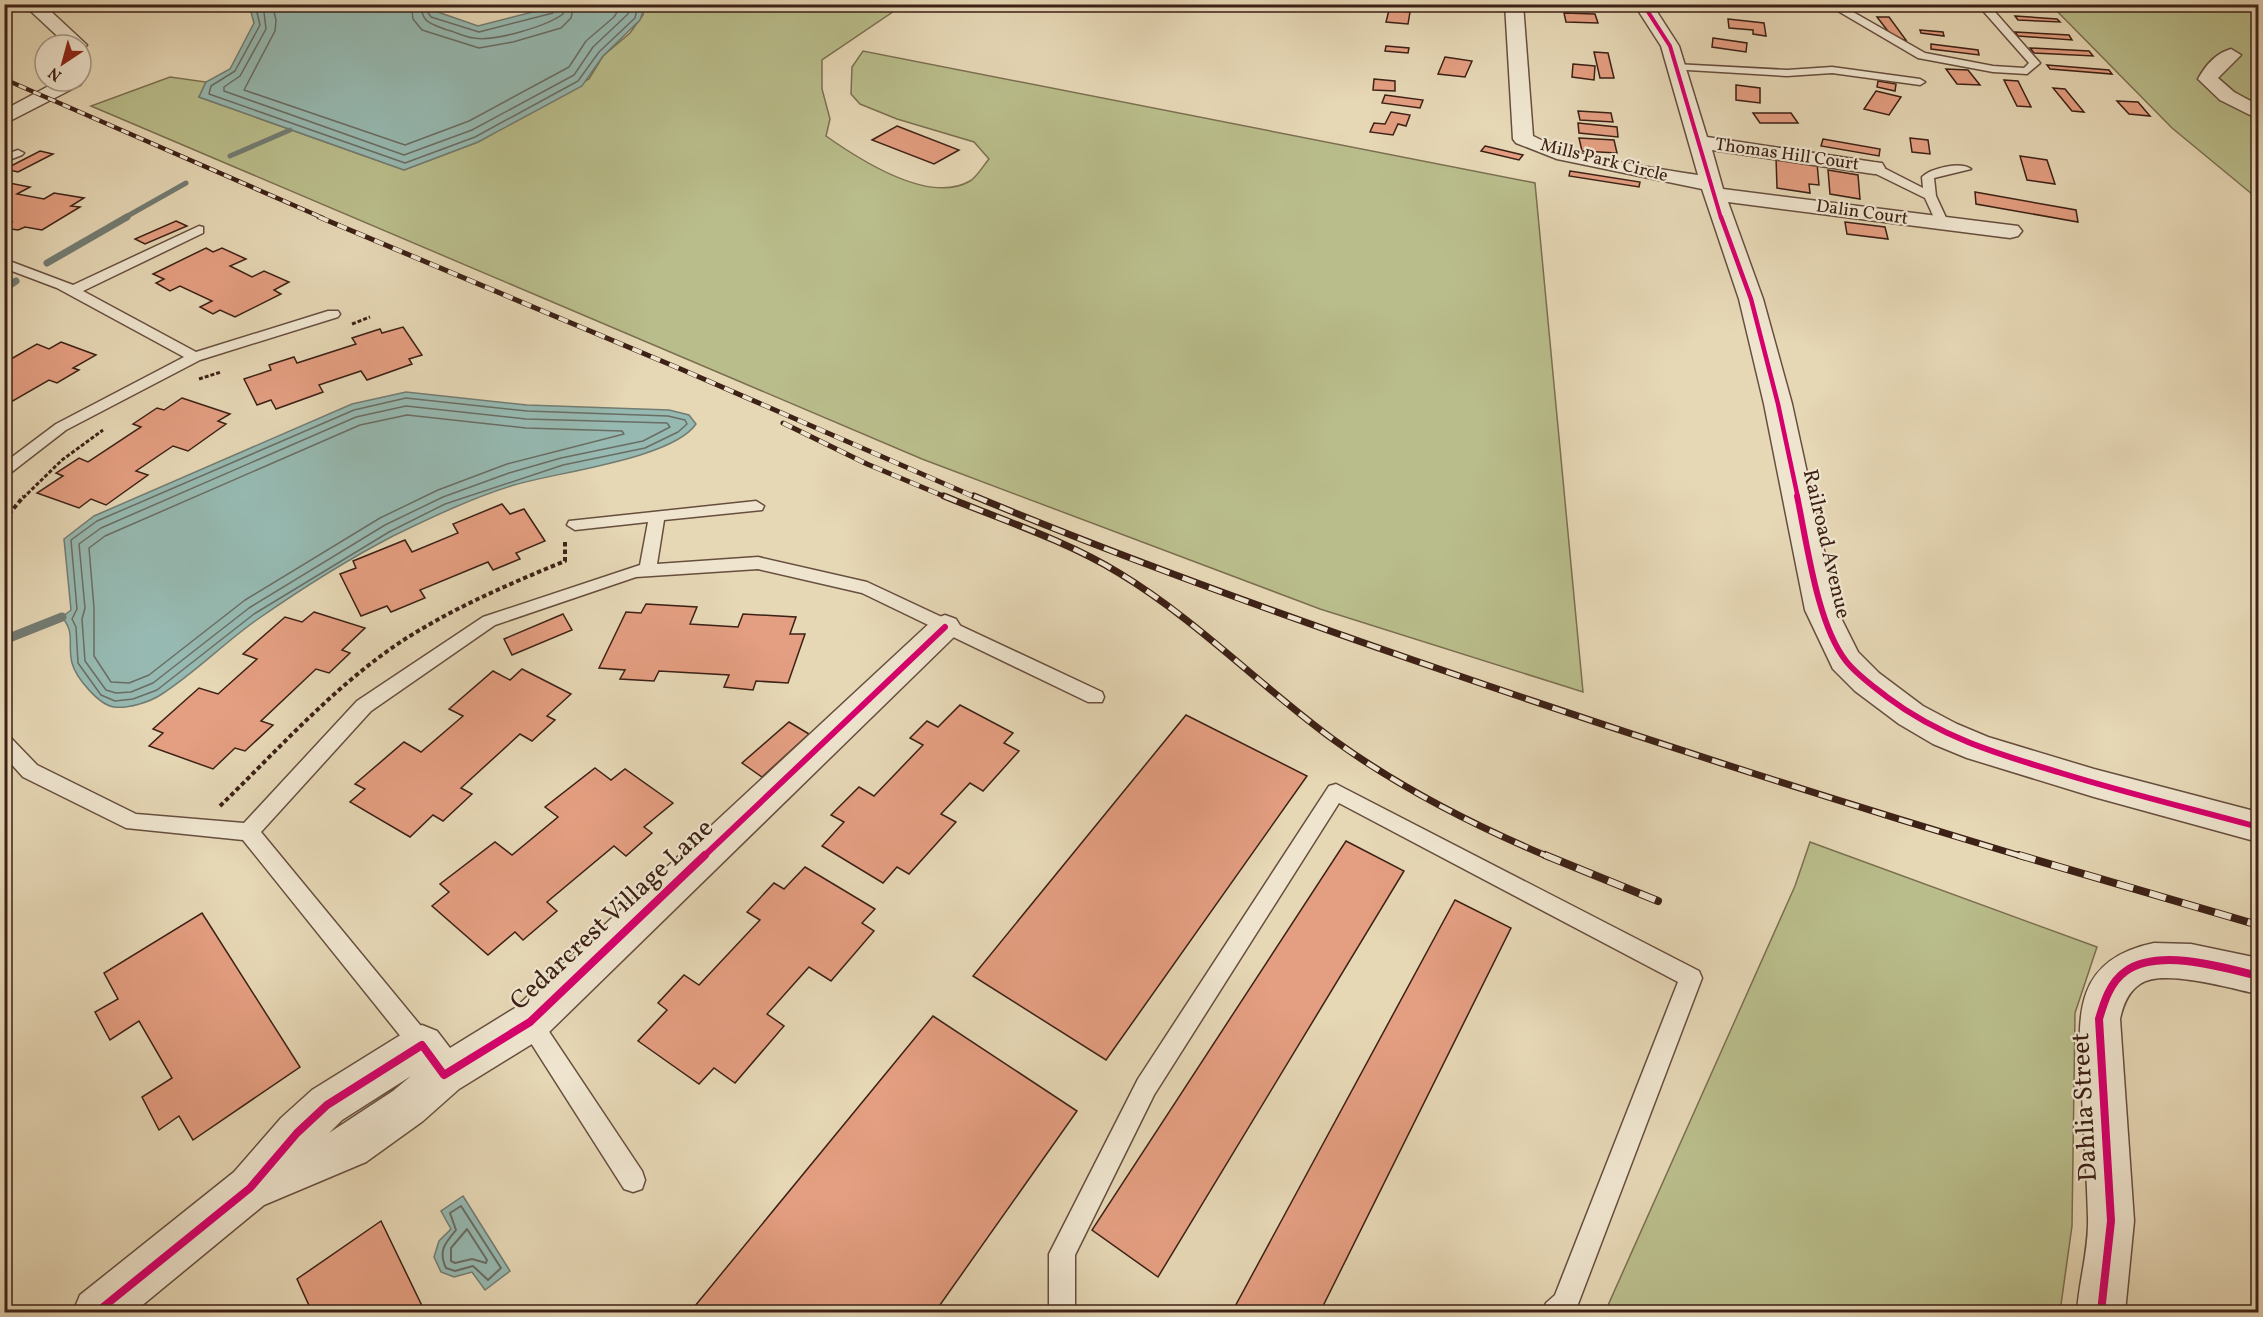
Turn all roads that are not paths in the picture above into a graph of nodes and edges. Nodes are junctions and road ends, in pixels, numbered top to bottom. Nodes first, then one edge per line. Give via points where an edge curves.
1 (32, 4) edge
2 (1514, 4) edge
3 (1643, 4) edge
4 (1831, 4) edge
5 (1982, 4) edge
6 (65, 33) edge
7 (2231, 55) dead end
8 (1675, 67) junction
9 (1920, 82) dead end
10 (51, 93) edge
11 (2259, 113) edge
12 (4, 118) edge
13 (1700, 142) junction
14 (18, 153) dead end
15 (4, 159) edge
16 (1874, 168) joint
17 (1965, 168) dead end
18 (1713, 189) junction
19 (1930, 196) junction
20 (1942, 222) junction
21 (199, 230) dead end
22 (2010, 231) dead end
23 (4, 263) edge
24 (72, 291) junction
25 (333, 314) dead end
26 (195, 357) junction
27 (4, 473) edge
28 (756, 506) dead end
29 (657, 515) junction
30 (575, 525) dead end
31 (648, 570) junction
32 (945, 627) junction
33 (1095, 697) dead end
34 (4, 743) edge
35 (2259, 827) edge
36 (249, 832) junction
37 (2259, 976) edge
38 (530, 1022) junction
39 (433, 1060) junction
40 (327, 1105) junction
41 (350, 1146) junction
42 (633, 1180) dead end
43 (250, 1188) junction
44 (97, 1312) edge
45 (1062, 1312) edge
46 (1555, 1312) edge
47 (2101, 1312) edge

1 - 6 street
2 - 18 street, Mills Park Circle via 1523,139 1562,154
3 - 8 street, Railroad Avenue via 1664,34
4 - 5 lane via 1922,56 2027,71 2035,63
7 - 11 street via 2208,79 2227,96
8 - 9 lane via 1787,73 1832,70
8 - 13 street, Railroad Avenue
10 - 12 street
13 - 16 street, Thomas Hill Court
13 - 18 street, Railroad Avenue
14 - 15 lane
16 - 19 lane
17 - 19 lane via 1928,177
18 - 20 street, Dalin Court
18 - 35 street, Railroad Avenue via 1751,299 1778,404 1821,610 1845,660 1911,715 1979,748
19 - 20 lane
20 - 22 street, Dalin Court
21 - 24 lane
23 - 24 lane
24 - 26 lane
25 - 26 lane
26 - 27 lane via 62,427
28 - 29 lane
29 - 30 lane
29 - 31 lane
31 - 32 lane via 758,563 867,588
31 - 36 lane via 635,571 489,621 364,706
32 - 33 lane
32 - 38 street, Cedarcrest Village Lane
34 - 36 lane via 30,771 133,822
36 - 39 lane
37 - 47 street, Dahlia Street via 2227,968 2154,961 2127,970 2107,993 2099,1019 2111,1221
38 - 39 street, Cedarcrest Village Lane
38 - 42 lane
39 - 40 street, Cedarcrest Village Lane
39 - 41 street, Cedarcrest Village Lane via 408,1106
40 - 41 street
40 - 43 street, Cedarcrest Village Lane
41 - 43 street, Cedarcrest Village Lane
43 - 44 street, Cedarcrest Village Lane
45 - 46 lane via 1062,1254 1146,1087 1336,792 1691,978 1565,1304

